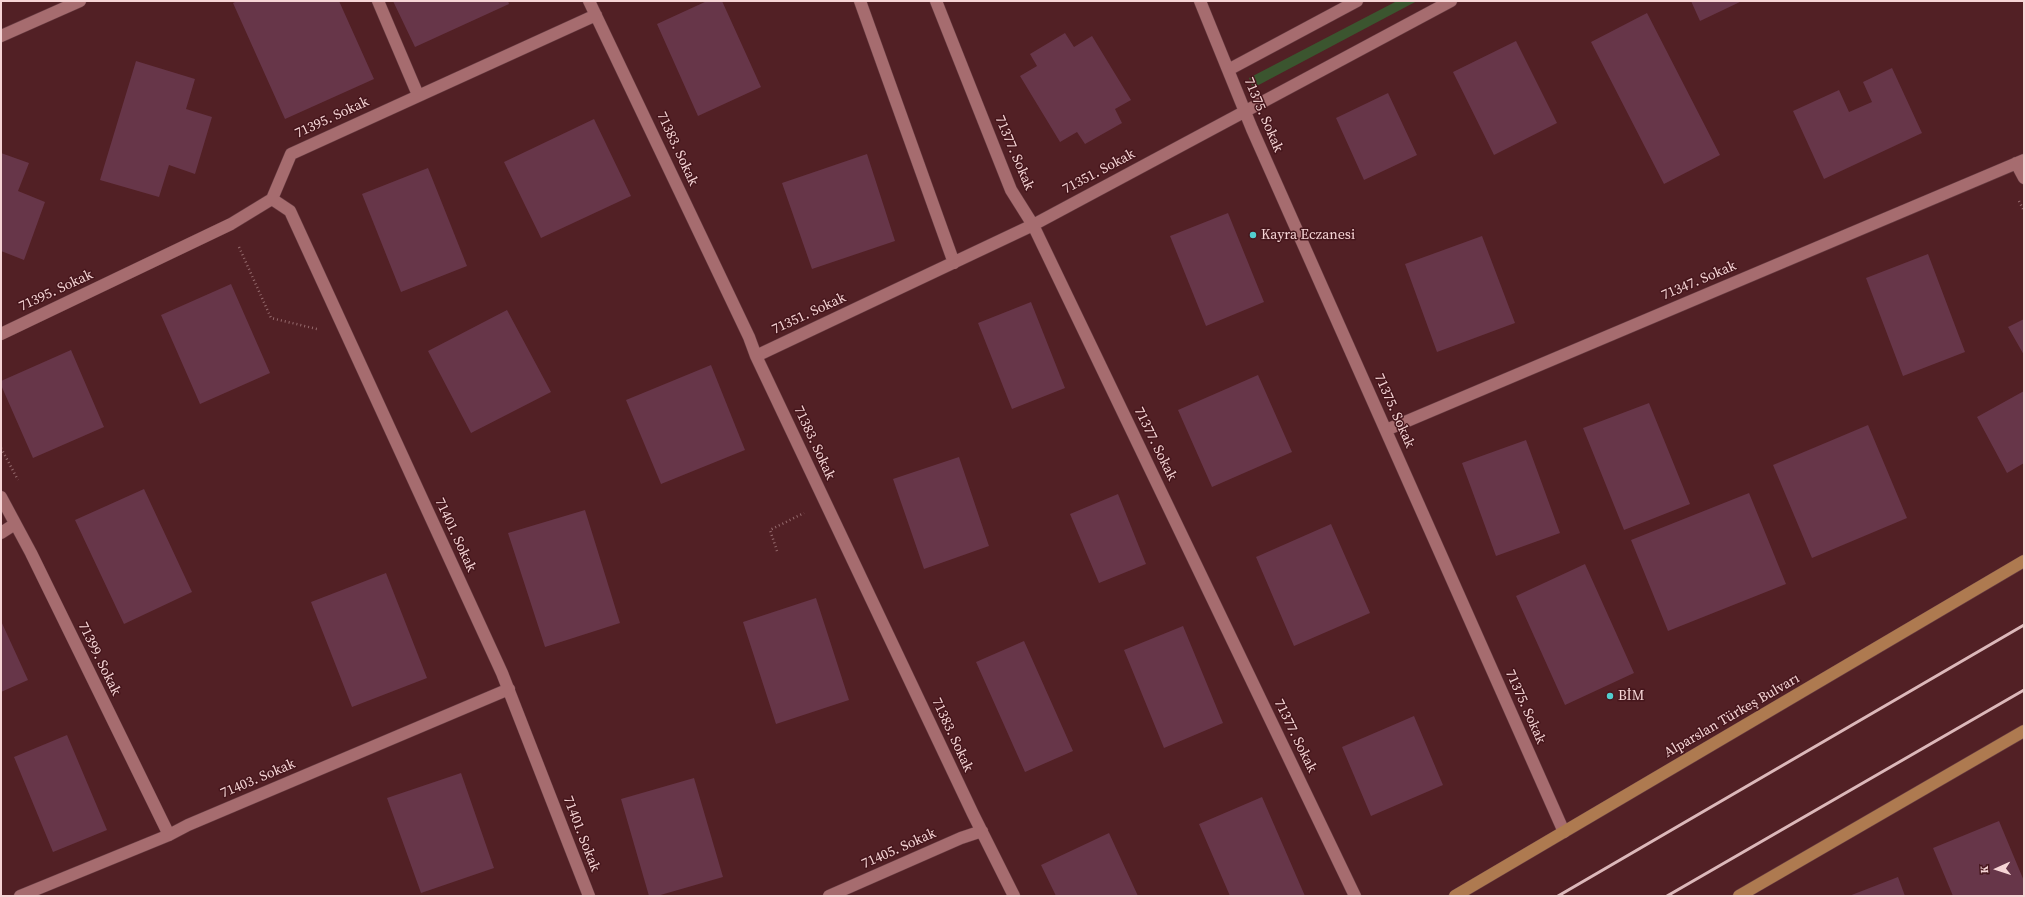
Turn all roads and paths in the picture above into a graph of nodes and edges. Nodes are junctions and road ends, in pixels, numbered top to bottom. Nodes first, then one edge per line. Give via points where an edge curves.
1 (80, 1) edge
2 (378, 1) edge
3 (589, 1) edge
4 (860, 1) edge
5 (936, 1) edge
6 (1200, 1) edge
7 (1357, 1) edge
8 (1451, 1) edge
9 (596, 15) junction
10 (1, 36) edge
11 (1228, 70) junction
12 (418, 95) junction
13 (1244, 110) junction
14 (2020, 161) edge
15 (2024, 178) edge
16 (272, 200) junction
17 (1033, 225) junction
18 (232, 250) dead end
19 (954, 263) junction
20 (322, 330) dead end
21 (1, 334) edge
22 (756, 356) junction
23 (1386, 430) junction
24 (1, 497) edge
25 (810, 510) dead end
26 (15, 524) junction
27 (1, 533) edge
28 (777, 551) dead end
29 (2024, 561) edge
30 (509, 689) junction
31 (2024, 731) edge
32 (982, 831) junction
33 (1564, 832) junction
34 (169, 835) junction
35 (20, 896) edge
36 (589, 896) edge
37 (829, 896) edge
38 (1014, 896) edge
39 (1355, 896) edge
40 (1454, 896) edge
41 (1739, 896) edge

1 - 10 street
2 - 12 street
3 - 9 street, 71383. Sokak
4 - 19 street
5 - 17 street, 71377. Sokak via 1011,190
6 - 11 street, 71375. Sokak
7 - 11 street
8 - 13 street, 71351. Sokak
9 - 12 street, 71395. Sokak
9 - 22 street, 71383. Sokak
11 - 13 street, 71375. Sokak
12 - 16 street, 71395. Sokak via 291,154
13 - 17 street, 71351. Sokak
13 - 23 street, 71375. Sokak
14 - 15 street
14 - 23 street, 71347. Sokak
16 - 21 street, 71395. Sokak via 231,224
16 - 30 street, 71401. Sokak via 290,211
17 - 19 street, 71351. Sokak
17 - 39 street, 71377. Sokak
18 - 20 path via 239,246 271,318
19 - 22 street, 71351. Sokak
22 - 32 street, 71383. Sokak
23 - 33 street, 71375. Sokak
24 - 26 street, 71399. Sokak
25 - 28 path via 770,530
26 - 27 street
26 - 34 street, 71399. Sokak
29 - 33 main road, Alparslan Türkeş Bulvarı
30 - 34 street, 71403. Sokak
30 - 36 street, 71401. Sokak
31 - 41 main road
32 - 37 street, 71405. Sokak
32 - 38 street, 71383. Sokak
33 - 40 main road, Alparslan Türkeş Bulvarı
34 - 35 street, 71403. Sokak

